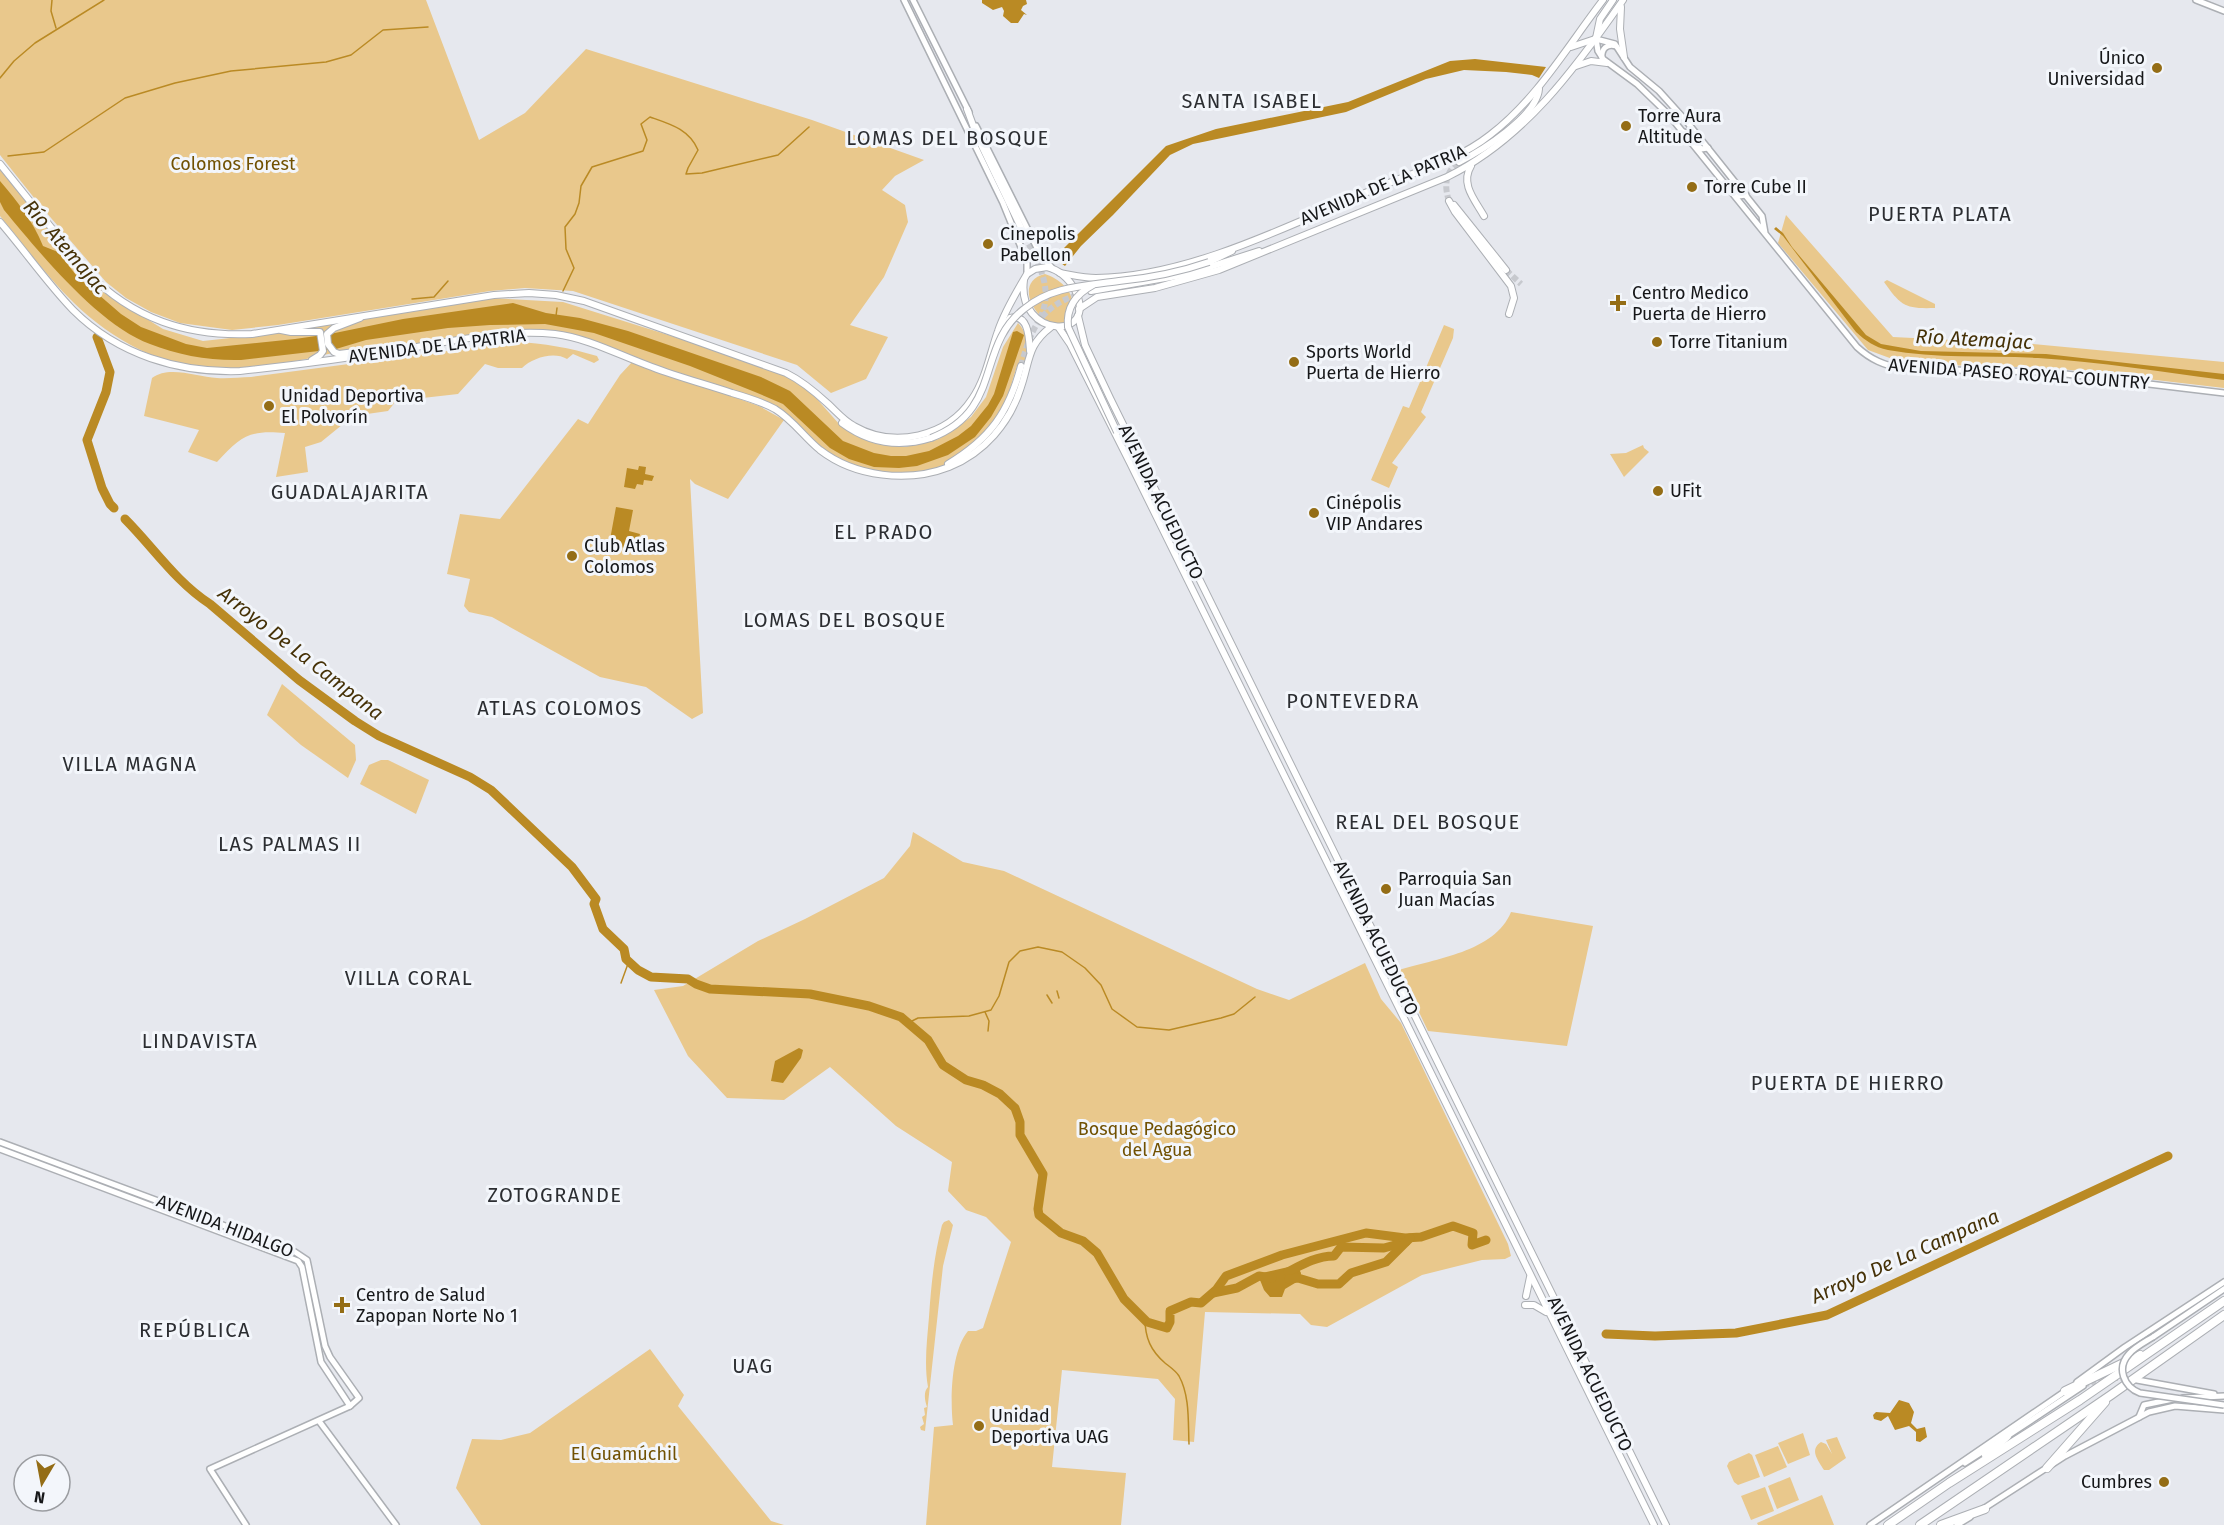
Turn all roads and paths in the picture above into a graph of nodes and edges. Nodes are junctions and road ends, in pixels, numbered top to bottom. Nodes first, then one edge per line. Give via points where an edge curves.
1 (904, 0) edge
2 (913, 0) edge
3 (1603, 0) edge
4 (1613, 0) edge
5 (2196, 0) edge
6 (1623, 1) edge
7 (2223, 10) edge
8 (1596, 39) junction
9 (1617, 46) junction
10 (1568, 48) junction
11 (1624, 57) junction
12 (1605, 61) junction
13 (1573, 68) junction
14 (1631, 78) junction
15 (1539, 88) junction
16 (1659, 91) junction
17 (967, 109) junction
18 (1537, 111) junction
19 (1679, 113) junction
20 (1669, 115) junction
21 (1682, 131) junction
22 (1708, 148) junction
23 (1459, 162) tunnel mouth
24 (1473, 163) junction
25 (0, 164) edge
26 (1724, 184) junction
27 (1746, 195) junction
28 (1484, 216) dead end
29 (0, 222) edge
30 (1765, 233) junction
31 (1025, 236) tunnel mouth
32 (1243, 244) junction
33 (1275, 247) junction
34 (1506, 270) tunnel mouth
35 (1056, 271) junction
36 (1026, 277) junction
37 (1095, 281) junction
38 (1091, 291) dead end
39 (1097, 297) junction
40 (1078, 312) junction
41 (367, 314) junction
42 (1509, 314) dead end
43 (1051, 327) junction
44 (1059, 328) junction
45 (278, 330) junction
46 (993, 348) junction
47 (386, 352) junction
48 (1030, 355) junction
49 (294, 364) junction
50 (1021, 366) tunnel mouth
51 (2224, 393) edge
52 (820, 398) junction
53 (1119, 441) junction
54 (935, 472) junction
55 (1442, 1073) junction
56 (1432, 1077) junction
57 (0, 1142) edge
58 (0, 1149) edge
59 (272, 1247) junction
60 (1530, 1277) junction
61 (2224, 1282) edge
62 (2224, 1289) edge
63 (1526, 1296) dead end
64 (2224, 1301) edge
65 (1525, 1305) dead end
66 (1549, 1315) junction
67 (2224, 1315) edge
68 (2165, 1342) junction
69 (2137, 1380) dead end
70 (2084, 1385) tunnel mouth
71 (2066, 1391) junction
72 (2111, 1395) junction
73 (2224, 1396) edge
74 (2224, 1405) edge
75 (350, 1406) junction
76 (2224, 1410) edge
77 (2139, 1417) junction
78 (319, 1420) junction
79 (2007, 1436) junction
80 (2047, 1468) junction
81 (1930, 1483) junction
82 (1949, 1483) junction
83 (1985, 1509) junction
84 (246, 1525) edge
85 (396, 1525) edge
86 (1653, 1525) edge
87 (1666, 1525) edge
88 (1870, 1525) edge
89 (1888, 1525) edge
90 (1920, 1525) edge
91 (1941, 1525) edge
92 (1957, 1525) edge

1 - 36 main road via 1003,203 1027,262
2 - 17 main road
3 - 10 main road, AVENIDA DE LA PATRIA
4 - 8 main road via 1600,19
5 - 7 main road
6 - 8 main road, AVENIDA DE LA PATRIA
6 - 11 main road via 1619,22
8 - 9 main road
8 - 10 main road
8 - 12 main road
8 - 13 main road, AVENIDA DE LA PATRIA
9 - 11 main road, AVENIDA PASEO ROYAL COUNTRY
9 - 12 main road via 1605,48
10 - 15 main road, AVENIDA DE LA PATRIA
11 - 16 main road, AVENIDA PASEO ROYAL COUNTRY via 1630,68
12 - 13 main road via 1587,61
12 - 14 main road, AVENIDA PASEO ROYAL COUNTRY
13 - 18 main road, AVENIDA DE LA PATRIA
14 - 16 main road via 1653,93
14 - 20 main road, AVENIDA PASEO ROYAL COUNTRY
15 - 18 main road via 1543,97
15 - 23 main road via 1535,100 1517,122
15 - 32 main road, AVENIDA DE LA PATRIA via 1505,123 1472,148
16 - 19 main road, AVENIDA PASEO ROYAL COUNTRY
17 - 31 main road
17 - 35 main road via 1035,244
18 - 24 main road, AVENIDA DE LA PATRIA
19 - 20 main road
19 - 22 main road, AVENIDA PASEO ROYAL COUNTRY
20 - 21 main road, AVENIDA PASEO ROYAL COUNTRY
21 - 22 main road via 1701,149
21 - 26 main road, AVENIDA PASEO ROYAL COUNTRY
22 - 27 main road, AVENIDA PASEO ROYAL COUNTRY
24 - 28 main road via 1467,174 1467,186
24 - 33 main road, AVENIDA DE LA PATRIA
25 - 45 main road, AVENIDA DE LA PATRIA via 87,272 131,309 168,325 201,332 231,335
26 - 27 main road via 1739,196
26 - 30 main road, AVENIDA PASEO ROYAL COUNTRY
27 - 30 main road, AVENIDA PASEO ROYAL COUNTRY via 1764,220
29 - 49 main road, AVENIDA DE LA PATRIA via 75,312 143,357 180,368 222,372
30 - 51 main road, AVENIDA PASEO ROYAL COUNTRY via 1857,347 1881,364 1903,369 2049,372
32 - 37 main road, AVENIDA DE LA PATRIA via 1170,267
32 - 37 main road, AVENIDA DE LA PATRIA, bridge via 1209,262 1160,275
33 - 38 main road, AVENIDA DE LA PATRIA via 1179,276
33 - 39 main road, AVENIDA DE LA PATRIA via 1201,276
34 - 42 main road via 1449,201 1511,286 1514,298
35 - 36 main road via 1041,267
35 - 37 main road, AVENIDA DE LA PATRIA
35 - 40 main road via 1074,288
36 - 43 main road via 1023,293 1027,305
36 - 46 main road, AVENIDA DE LA PATRIA via 1007,307
37 - 39 main road via 1087,282 1085,289
37 - 52 main road, AVENIDA DE LA PATRIA, bridge via 1057,290 1021,311 1001,337 986,385 974,406 956,425 931,438 902,444 873,440 841,422
37 - 53 main road, bridge via 1072,303 1068,327
39 - 40 main road, AVENIDA DE LA PATRIA
40 - 44 main road via 1072,323
40 - 55 main road, AVENIDA ACUEDUCTO via 1085,345 1110,398
41 - 45 main road, AVENIDA DE LA PATRIA
41 - 47 main road via 327,334 328,344 334,352
41 - 52 main road, AVENIDA DE LA PATRIA via 494,295 556,296 593,304 771,366 798,379
43 - 44 main road
43 - 48 main road, AVENIDA DE LA PATRIA via 1036,339
44 - 53 main road, AVENIDA ACUEDUCTO
45 - 49 main road via 320,332 323,351 313,359
46 - 48 main road via 1007,321 1016,317 1027,328
46 - 52 main road, AVENIDA DE LA PATRIA via 972,399 953,420 922,435 900,438 866,432
47 - 49 main road, AVENIDA DE LA PATRIA
47 - 54 main road, AVENIDA DE LA PATRIA via 506,334 558,335 770,407 820,450 855,468 901,476
48 - 54 main road, AVENIDA DE LA PATRIA via 1018,396 1000,429 960,463
50 - 54 main road, AVENIDA DE LA PATRIA via 1012,396 993,427 969,450
53 - 56 main road, AVENIDA ACUEDUCTO
55 - 56 main road
55 - 87 main road, AVENIDA ACUEDUCTO
56 - 60 main road, AVENIDA ACUEDUCTO
57 - 59 main road, AVENIDA HIDALGO
58 - 59 main road, AVENIDA HIDALGO
59 - 75 main road, AVENIDA HIDALGO via 302,1267 321,1362
59 - 75 main road, AVENIDA HIDALGO via 295,1252 307,1260 325,1346 359,1398
60 - 63 main road
60 - 66 main road, AVENIDA ACUEDUCTO
61 - 71 main road
62 - 74 main road, bridge via 2131,1351 2122,1372 2129,1387 2140,1393
64 - 68 highway
65 - 66 main road via 1540,1307
66 - 86 main road, AVENIDA ACUEDUCTO
67 - 72 highway
68 - 71 highway
68 - 82 highway
69 - 73 main road
70 - 79 main road
71 - 81 main road
72 - 80 highway
72 - 90 highway
73 - 77 main road via 2149,1402
75 - 78 main road
76 - 77 main road via 2175,1406
77 - 80 main road
78 - 84 main road via 210,1469
78 - 85 main road
79 - 81 main road
79 - 82 highway
80 - 83 main road
81 - 88 main road
82 - 89 highway
83 - 91 highway
83 - 92 main road

